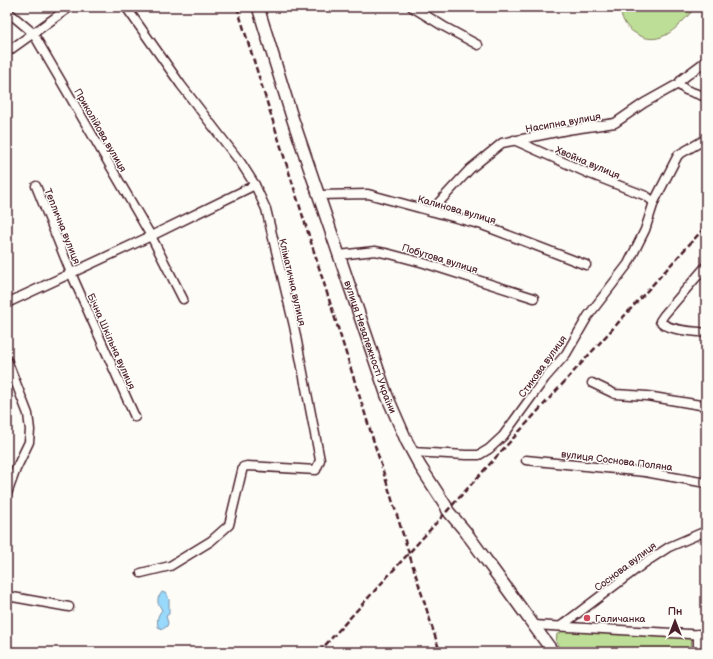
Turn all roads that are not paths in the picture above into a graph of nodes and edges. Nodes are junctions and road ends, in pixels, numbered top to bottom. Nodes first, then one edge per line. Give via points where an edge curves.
1 (70, 7) edge
2 (126, 7) edge
3 (258, 7) edge
4 (412, 7) edge
5 (7, 11) edge
6 (33, 33) junction
7 (478, 45) dead end
8 (7, 52) edge
9 (706, 61) edge
10 (678, 84) junction
11 (706, 97) edge
12 (706, 139) edge
13 (514, 140) junction
14 (255, 185) junction
15 (36, 186) dead end
16 (319, 195) junction
17 (654, 202) junction
18 (431, 211) junction
19 (151, 236) junction
20 (339, 255) junction
21 (586, 265) dead end
22 (706, 266) edge
23 (71, 273) junction
24 (534, 298) dead end
25 (183, 299) dead end
26 (7, 303) edge
27 (706, 333) edge
28 (7, 360) edge
29 (592, 383) dead end
30 (706, 406) edge
31 (135, 416) dead end
32 (412, 452) junction
33 (526, 460) dead end
34 (706, 483) edge
35 (7, 494) edge
36 (706, 531) edge
37 (141, 573) dead end
38 (7, 596) edge
39 (69, 607) dead end
40 (534, 626) junction
41 (561, 626) junction
42 (702, 635) edge
43 (553, 652) edge
44 (698, 652) edge

1 - 6 street
2 - 14 street, Кліматична вулиця
3 - 16 main road, вулиця Незалежності України
4 - 7 street
5 - 6 street, Приколійова вулиця
6 - 8 street
6 - 19 street, Приколійова вулиця
9 - 10 street, Насипна вулиця
10 - 11 street via 686,90
10 - 13 street, Насипна вулиця via 615,123
12 - 17 street, Стикова вулиця via 678,155
13 - 17 street, Хвойна вулиця via 646,196
13 - 18 street, Насипна вулиця via 502,143 470,169
14 - 19 street
14 - 37 street, Кліматична вулиця via 270,224 294,326 320,460 316,470 243,467 229,525 211,542 170,566
15 - 23 street, Теплична вулиця
16 - 18 street, Калинова вулиця via 368,194
16 - 20 main road, вулиця Незалежності України
17 - 32 street, Стикова вулиця via 645,230 628,264 588,316 566,354 545,378 503,436 479,455
18 - 21 street, Калинова вулиця via 482,225
19 - 23 street
19 - 25 street, Приколійова вулиця
20 - 24 street, Побутова вулиця via 375,251 390,254
20 - 32 main road, вулиця Незалежності України via 387,396
22 - 27 street via 660,322 664,326 676,329
23 - 26 street
23 - 31 street, Бічна Шкільна вулиця
28 - 35 street via 28,414 30,430 29,442
29 - 30 street via 615,394 647,396
32 - 40 main road, вулиця Незалежності України via 448,511
33 - 34 street, вулиця Соснова Поляна via 645,472
36 - 41 street, Соснова вулиця via 669,546
38 - 39 street
40 - 41 street
40 - 43 main road, вулиця Незалежності України
41 - 42 street
42 - 44 street

